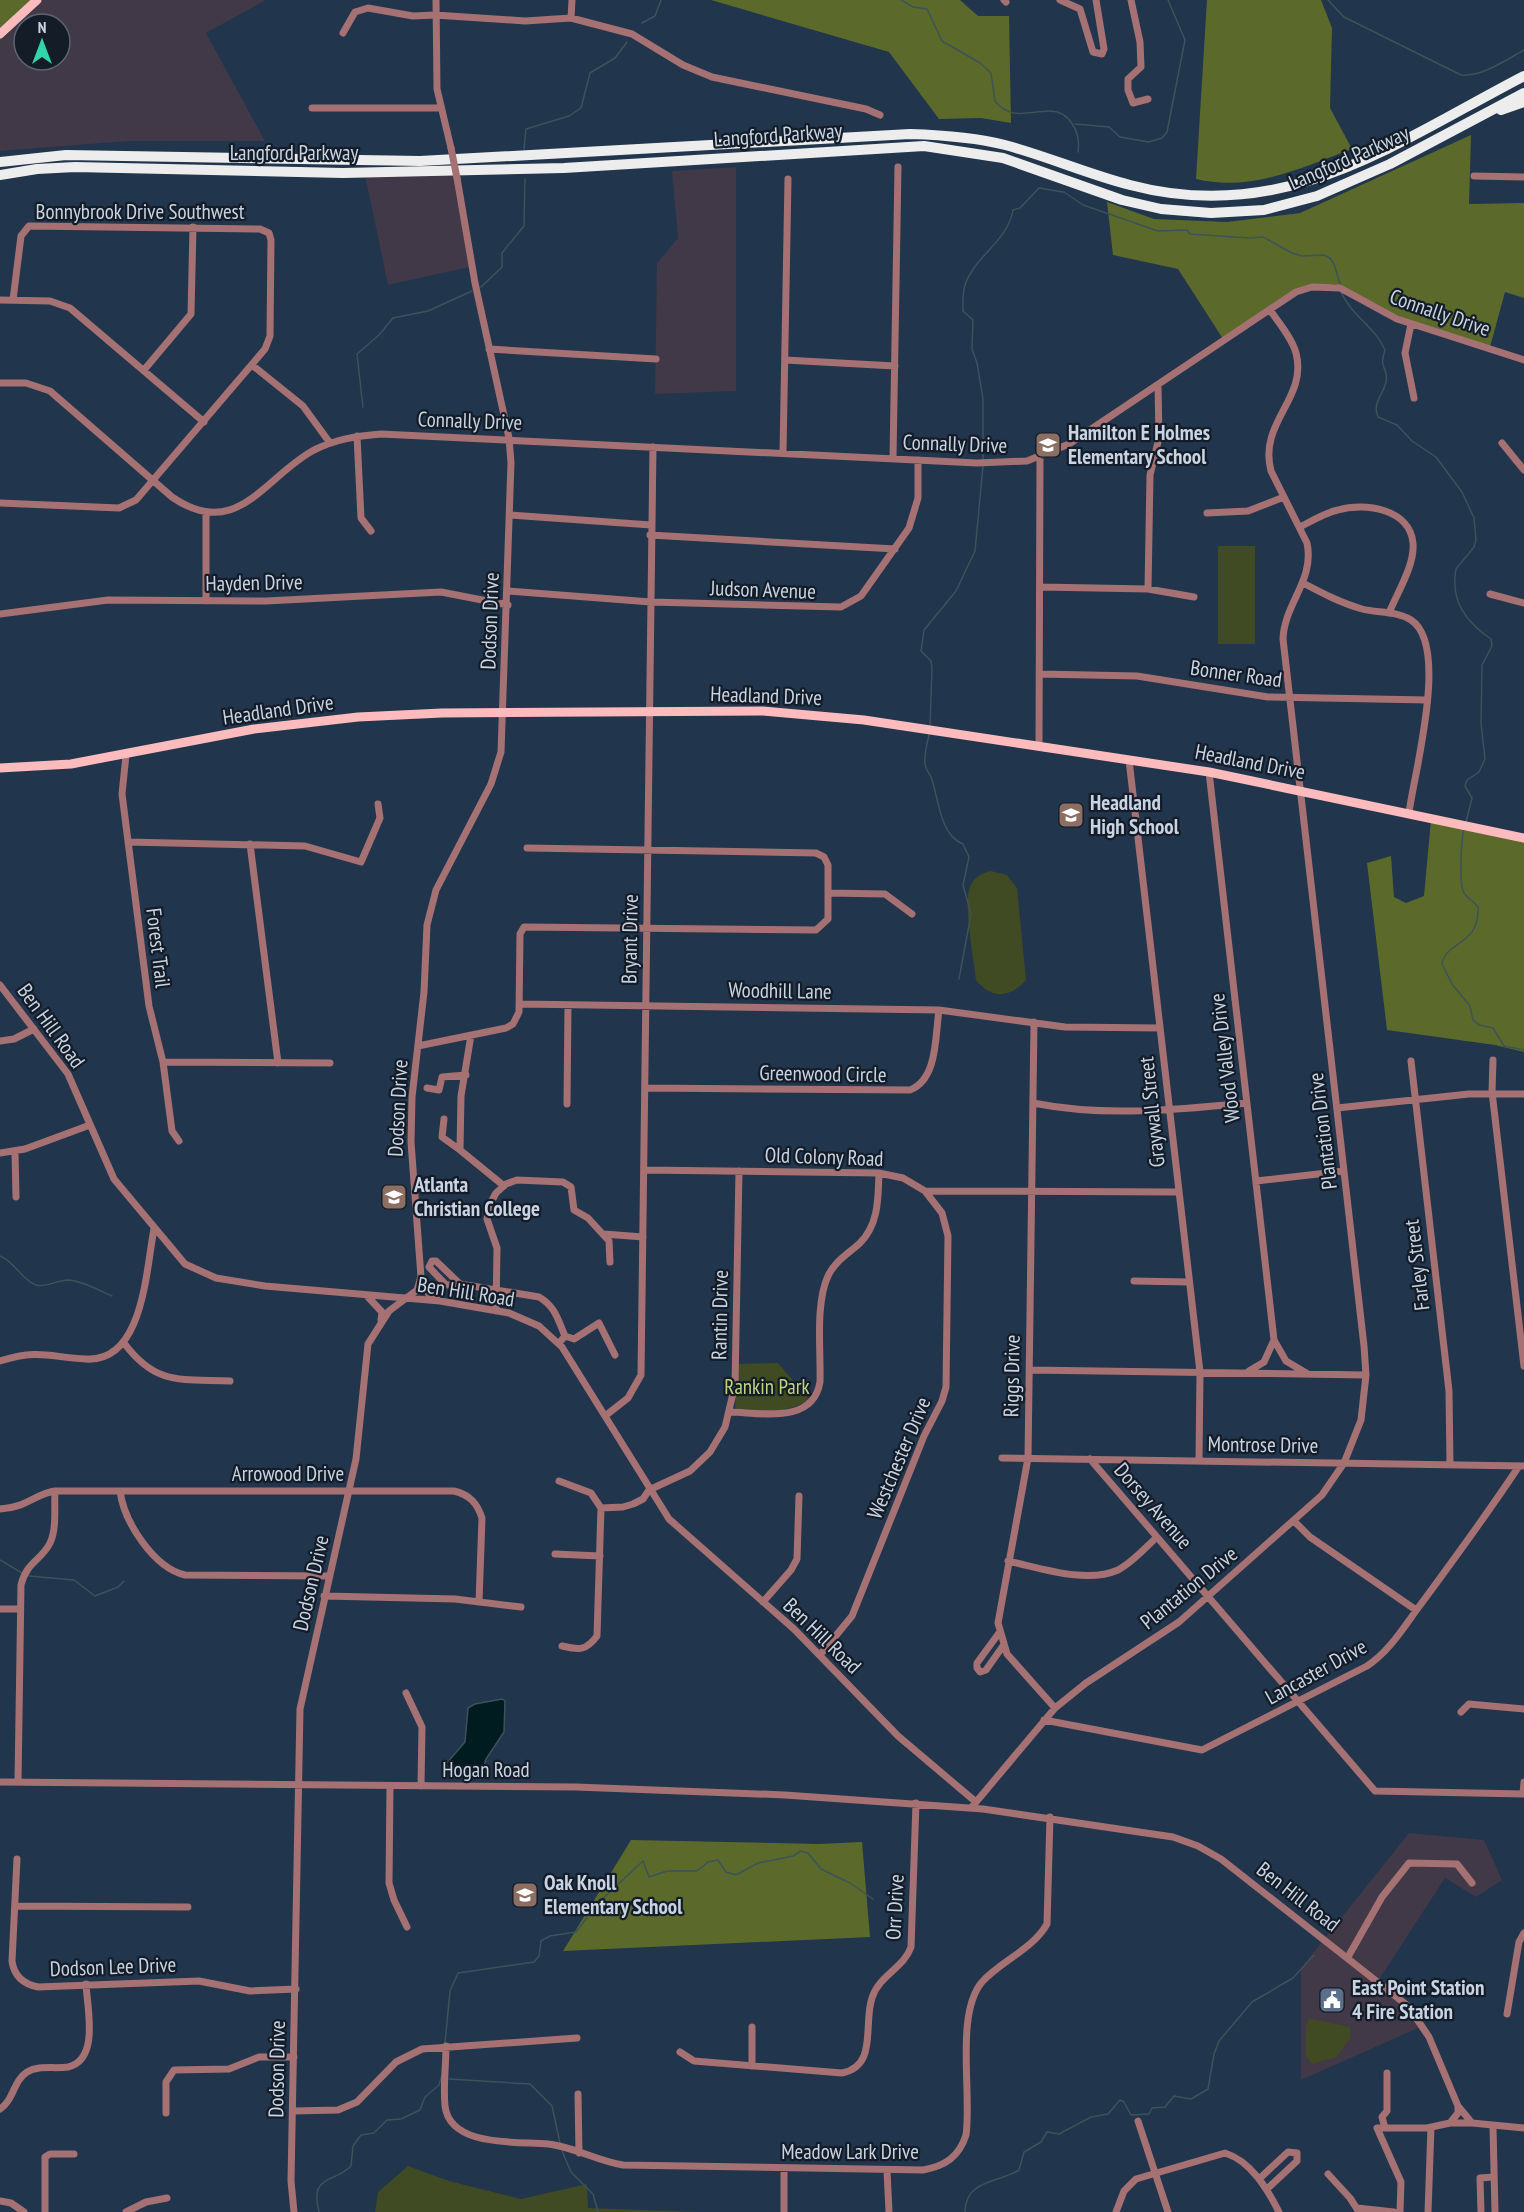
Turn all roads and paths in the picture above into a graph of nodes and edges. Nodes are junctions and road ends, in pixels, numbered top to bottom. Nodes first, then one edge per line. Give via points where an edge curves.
1 (37, 0) edge
2 (436, 0) edge
3 (572, 0) edge
4 (1060, 0) edge
5 (1096, 0) edge
6 (1131, 0) edge
7 (435, 15) junction
8 (571, 18) junction
9 (343, 33) dead end
10 (0, 34) edge
11 (1524, 70) edge
12 (1524, 76) edge
13 (1524, 93) edge
14 (1148, 99) dead end
15 (1476, 101) junction
16 (1524, 102) edge
17 (312, 108) dead end
18 (440, 108) junction
19 (880, 115) dead end
20 (1464, 124) junction
21 (0, 162) edge
22 (898, 167) dead end
23 (0, 175) edge
24 (1474, 176) dead end
25 (1524, 177) edge
26 (788, 179) dead end
27 (193, 227) junction
28 (0, 300) edge
29 (13, 300) junction
30 (1270, 310) junction
31 (1411, 324) junction
32 (489, 349) junction
33 (656, 359) dead end
34 (785, 360) junction
35 (1524, 360) edge
36 (252, 365) junction
37 (895, 366) junction
38 (144, 370) junction
39 (0, 383) edge
40 (1158, 385) junction
41 (1414, 398) dead end
42 (204, 422) junction
43 (357, 436) junction
44 (508, 438) junction
45 (330, 443) junction
46 (1502, 443) dead end
47 (653, 447) junction
48 (783, 453) junction
49 (1040, 457) junction
50 (893, 458) junction
51 (918, 460) junction
52 (1524, 470) edge
53 (154, 481) junction
54 (1284, 497) junction
55 (0, 503) edge
56 (206, 512) junction
57 (1207, 513) dead end
58 (510, 515) junction
59 (651, 525) junction
60 (1300, 527) junction
61 (371, 531) dead end
62 (650, 535) junction
63 (895, 549) junction
64 (1303, 583) junction
65 (1041, 587) junction
66 (1148, 589) junction
67 (508, 591) junction
68 (1490, 594) dead end
69 (1194, 597) dead end
70 (206, 601) junction
71 (651, 602) junction
72 (1524, 603) edge
73 (508, 605) junction
74 (0, 614) edge
75 (1389, 614) junction
76 (1040, 674) junction
77 (1290, 698) junction
78 (1427, 700) junction
79 (503, 712) junction
80 (648, 712) junction
81 (1040, 746) junction
82 (126, 755) junction
83 (1129, 759) junction
84 (0, 768) edge
85 (1209, 772) junction
86 (1300, 790) junction
87 (378, 804) dead end
88 (1409, 813) junction
89 (1524, 838) edge
90 (128, 842) junction
91 (250, 844) junction
92 (527, 848) dead end
93 (647, 850) junction
94 (829, 893) junction
95 (912, 914) dead end
96 (646, 928) junction
97 (0, 985) edge
98 (519, 1004) junction
99 (568, 1005) junction
100 (646, 1006) junction
101 (939, 1010) junction
102 (1034, 1022) junction
103 (1160, 1028) junction
104 (34, 1029) junction
105 (471, 1035) junction
106 (0, 1041) edge
107 (418, 1046) junction
108 (1493, 1060) dead end
109 (1411, 1061) dead end
110 (163, 1062) junction
111 (278, 1063) junction
112 (330, 1064) dead end
113 (466, 1076) junction
114 (427, 1088) dead end
115 (645, 1088) junction
116 (1492, 1092) junction
117 (1524, 1094) edge
118 (1415, 1100) junction
119 (1033, 1103) junction
120 (1246, 1103) junction
121 (567, 1104) dead end
122 (1336, 1108) junction
123 (1169, 1111) junction
124 (444, 1119) dead end
125 (90, 1125) junction
126 (179, 1141) dead end
127 (460, 1150) junction
128 (15, 1152) junction
129 (0, 1153) edge
130 (644, 1170) junction
131 (1344, 1171) junction
132 (739, 1172) junction
133 (879, 1173) junction
134 (1256, 1181) junction
135 (504, 1186) junction
136 (1032, 1190) junction
137 (925, 1191) junction
138 (1178, 1192) junction
139 (16, 1197) dead end
140 (154, 1228) junction
141 (604, 1234) junction
142 (643, 1237) junction
143 (610, 1262) dead end
144 (420, 1280) junction
145 (1134, 1281) dead end
146 (1189, 1282) junction
147 (460, 1284) dead end
148 (497, 1291) junction
149 (367, 1296) junction
150 (402, 1300) junction
151 (440, 1301) junction
152 (496, 1311) junction
153 (381, 1320) junction
154 (565, 1336) junction
155 (1274, 1340) junction
156 (124, 1343) junction
157 (559, 1343) junction
158 (615, 1354) dead end
159 (0, 1361) edge
160 (1524, 1366) edge
161 (1029, 1370) junction
162 (1200, 1372) junction
163 (1225, 1373) junction
164 (1308, 1374) junction
165 (1366, 1375) junction
166 (230, 1381) dead end
167 (730, 1412) junction
168 (604, 1416) junction
169 (1002, 1458) dead end
170 (1028, 1458) junction
171 (1090, 1458) junction
172 (1199, 1460) junction
173 (1344, 1463) junction
174 (1450, 1465) junction
175 (1522, 1466) edge
176 (559, 1480) dead end
177 (649, 1490) junction
178 (55, 1491) junction
179 (120, 1491) junction
180 (349, 1491) junction
181 (799, 1496) dead end
182 (601, 1508) junction
183 (0, 1509) edge
184 (1295, 1522) junction
185 (1157, 1537) junction
186 (555, 1554) dead end
187 (600, 1556) junction
188 (1008, 1562) junction
189 (328, 1576) junction
190 (324, 1596) junction
191 (1208, 1597) junction
192 (479, 1602) junction
193 (763, 1602) junction
194 (521, 1607) dead end
195 (0, 1609) edge
196 (20, 1609) junction
197 (1416, 1610) junction
198 (999, 1633) junction
199 (562, 1646) dead end
200 (1003, 1646) junction
201 (820, 1655) junction
202 (406, 1693) dead end
203 (1299, 1701) junction
204 (1055, 1708) junction
205 (1524, 1709) edge
206 (1461, 1712) dead end
207 (1044, 1720) junction
208 (0, 1782) edge
209 (18, 1782) junction
210 (1524, 1782) edge
211 (298, 1785) junction
212 (390, 1786) junction
213 (421, 1786) junction
214 (1523, 1794) edge
215 (916, 1803) junction
216 (974, 1805) junction
217 (1050, 1817) junction
218 (17, 1859) dead end
219 (1472, 1883) dead end
220 (16, 1906) junction
221 (188, 1907) dead end
222 (407, 1927) dead end
223 (1524, 1933) edge
224 (1348, 1957) junction
225 (86, 1984) junction
226 (296, 1989) junction
227 (1507, 2014) dead end
228 (752, 2027) dead end
229 (577, 2038) dead end
230 (446, 2046) junction
231 (680, 2052) dead end
232 (294, 2057) junction
233 (752, 2066) junction
234 (1387, 2073) dead end
235 (578, 2094) dead end
236 (1458, 2106) junction
237 (0, 2109) edge
238 (293, 2110) junction
239 (166, 2113) dead end
240 (1138, 2121) dead end
241 (1450, 2123) junction
242 (1472, 2123) junction
243 (1431, 2127) junction
244 (1493, 2127) junction
245 (1385, 2128) junction
246 (1524, 2128) edge
247 (579, 2153) junction
248 (74, 2154) dead end
249 (784, 2169) junction
250 (887, 2170) junction
251 (1156, 2174) junction
252 (1328, 2174) dead end
253 (1494, 2177) junction
254 (1259, 2179) junction
255 (1267, 2189) junction
256 (167, 2198) dead end
257 (0, 2201) edge
258 (1358, 2210) edge
259 (24, 2212) edge
260 (45, 2212) edge
261 (126, 2212) edge
262 (294, 2212) edge
263 (784, 2212) edge
264 (889, 2212) edge
265 (1116, 2212) edge
266 (1168, 2212) edge
267 (1279, 2212) edge
268 (1394, 2212) edge
269 (1400, 2212) edge
270 (1428, 2212) edge
271 (1481, 2212) edge
272 (1495, 2212) edge

1 - 10 main road
2 - 7 street, Dodson Drive
3 - 8 street
4 - 5 street via 1080,9 1093,52 1102,54
6 - 14 street via 1141,67 1128,79 1128,90 1133,103
7 - 8 street via 525,21
7 - 9 street via 361,9 349,17
7 - 18 street, Dodson Drive
8 - 19 street via 632,34 682,65 712,77
11 - 15 highway
12 - 15 highway, Langford Parkway
13 - 20 highway, Langford Parkway
15 - 21 highway, Langford Parkway via 1341,171 1301,185 1229,197 1161,192 1005,145 963,137 910,134 420,161 66,155
16 - 20 highway
17 - 18 street
18 - 32 street, Dodson Drive, bridge
20 - 23 highway, Langford Parkway via 1350,183 1310,199 1264,210 1211,213 1122,200 1003,158 924,146 564,168 332,173 57,167
22 - 37 street
24 - 25 street
26 - 34 street
27 - 29 street, Bonnybrook Drive Southwest via 29,226 21,236
27 - 36 street, Bonnybrook Drive Southwest via 260,229 269,233 270,336
27 - 38 street via 191,314
28 - 29 street
29 - 38 street via 50,301 70,308
30 - 31 street, Connally Drive via 1303,289 1333,286
30 - 40 street, Connally Drive
30 - 54 street, Plantation Drive via 1292,342 1298,364 1295,388 1271,434 1268,448 1271,471
31 - 35 street, Connally Drive
31 - 41 street via 1405,352
32 - 33 street
32 - 44 street, Dodson Drive
34 - 37 street
34 - 48 street
36 - 42 street, Bonnybrook Drive Southwest
36 - 45 street via 303,406
37 - 50 street
38 - 42 street
39 - 53 street via 26,383 50,392
40 - 49 street, Connally Drive via 1069,444
40 - 66 street via 1159,438 1150,475
42 - 53 street, Bonnybrook Drive Southwest
43 - 44 street, Connally Drive
43 - 45 street, Connally Drive
43 - 61 street via 362,518
44 - 47 street, Connally Drive
44 - 58 street, Dodson Drive
45 - 56 street, Connally Drive via 299,460 246,504 227,511
46 - 52 street
47 - 48 street, Connally Drive
47 - 59 street, Bryant Drive
48 - 50 street, Connally Drive
49 - 51 street, Connally Drive via 1006,463
49 - 65 street
50 - 51 street, Connally Drive
51 - 63 street, Judson Avenue via 915,512
53 - 55 street, Bonnybrook Drive Southwest via 136,500 119,508
53 - 56 street via 180,503
54 - 57 street via 1248,511
54 - 60 street, Plantation Drive
56 - 70 street
58 - 59 street
58 - 67 street, Dodson Drive
59 - 62 street, Bryant Drive
60 - 64 street, Plantation Drive via 1310,555
60 - 75 street via 1329,512 1350,507 1385,510 1402,520 1411,534 1413,551
62 - 63 street
62 - 71 street, Bryant Drive
63 - 71 street, Judson Avenue via 861,596 841,608
64 - 75 street via 1350,605
64 - 77 street, Plantation Drive via 1283,630
65 - 66 street
65 - 76 street
66 - 69 street
67 - 71 street, Judson Avenue
67 - 73 street, Dodson Drive
68 - 72 street
70 - 73 street, Hayden Drive via 441,592
70 - 74 street, Hayden Drive via 108,600
71 - 80 street, Bryant Drive
73 - 79 street, Dodson Drive
75 - 78 street via 1411,620 1427,643
76 - 77 street, Bonner Road via 1137,676 1246,695
76 - 81 street
77 - 78 street, Bonner Road
77 - 86 street, Plantation Drive
78 - 88 street
79 - 80 main road, Headland Drive
79 - 82 main road, Headland Drive via 395,714 312,721
79 - 107 street, Dodson Drive via 496,774 430,908
80 - 81 main road, Headland Drive via 820,714
80 - 93 street, Bryant Drive
81 - 83 main road, Headland Drive
82 - 84 main road, Headland Drive via 71,764
82 - 90 street, Forest Trail via 122,794
83 - 85 main road, Headland Drive
83 - 103 street, Graywall Street
85 - 86 main road, Headland Drive
85 - 120 street, Wood Valley Drive
86 - 88 main road, Headland Drive
86 - 122 street, Plantation Drive
87 - 91 street via 380,818 361,862 305,846
88 - 89 main road, Headland Drive
90 - 91 street
90 - 110 street, Forest Trail via 149,1006
91 - 111 street
92 - 93 street
93 - 94 street via 816,853 828,865
93 - 96 street, Bryant Drive
94 - 95 street via 885,894
94 - 96 street via 828,919 816,930
96 - 98 street via 524,927 520,934
96 - 100 street, Bryant Drive
97 - 104 street, Ben Hill Road
98 - 99 street, Woodhill Lane
98 - 105 street via 513,1024
99 - 100 street, Woodhill Lane
99 - 121 street
100 - 101 street, Woodhill Lane
100 - 115 street, Bryant Drive
101 - 102 street, Woodhill Lane
101 - 115 street, Greenwood Circle via 929,1072 922,1084 910,1090
102 - 103 street, Woodhill Lane via 1065,1027
102 - 119 street, Riggs Drive
103 - 123 street, Graywall Street
104 - 106 street
104 - 125 street, Ben Hill Road via 68,1074
105 - 107 street
105 - 113 street
107 - 144 street, Dodson Drive via 411,1142
108 - 116 street
109 - 118 street, Farley Street
110 - 111 street
110 - 126 street, Forest Trail via 172,1131
111 - 112 street
113 - 114 street via 442,1077 439,1090
113 - 127 street via 461,1096
115 - 130 street, Bryant Drive
116 - 117 street
116 - 118 street
116 - 160 street
118 - 122 street
118 - 174 street, Farley Street via 1449,1391
119 - 123 street via 1068,1109
119 - 136 street, Riggs Drive
120 - 123 street
120 - 134 street, Wood Valley Drive
122 - 131 street, Plantation Drive
123 - 138 street, Graywall Street
124 - 127 street via 442,1137
125 - 128 street
125 - 140 street, Ben Hill Road via 114,1179
127 - 135 street
128 - 129 street
128 - 139 street
130 - 132 street, Old Colony Road
130 - 142 street, Bryant Drive
131 - 134 street
131 - 165 street, Plantation Drive
132 - 133 street, Old Colony Road
132 - 167 street, Rantin Drive via 735,1385
133 - 137 street, Old Colony Road via 903,1178
133 - 167 street via 878,1206 872,1226 861,1242 835,1264 824,1286 820,1382 815,1397 806,1407 792,1413
134 - 155 street, Wood Valley Drive
135 - 141 street via 518,1180 563,1182 571,1187 574,1210
135 - 148 street via 489,1206 487,1219 497,1248
136 - 137 street, Old Colony Road
136 - 138 street, Old Colony Road
136 - 161 street, Riggs Drive
137 - 201 street, Westchester Drive via 942,1213 948,1236 946,1387 852,1616
138 - 146 street, Graywall Street
140 - 149 street, Ben Hill Road via 185,1264 216,1278
140 - 156 street via 135,1324
141 - 142 street
141 - 143 street via 609,1241
142 - 168 street, Bryant Drive via 641,1375 628,1398
144 - 150 street, Dodson Drive via 417,1290
144 - 151 street via 430,1296
145 - 146 street
146 - 162 street, Graywall Street
147 - 148 street
148 - 152 street
148 - 154 street via 539,1297 547,1302
149 - 150 street, Ben Hill Road
149 - 153 street via 382,1312
150 - 151 street, Ben Hill Road
150 - 153 street, Dodson Drive
151 - 152 street, Ben Hill Road
152 - 157 street, Ben Hill Road via 525,1318
153 - 180 street, Dodson Drive via 368,1344 361,1433
154 - 157 street
154 - 158 street via 574,1338 599,1323
155 - 163 street via 1269,1355 1259,1366
155 - 164 street, Wood Valley Drive via 1286,1361
156 - 159 street via 97,1359 33,1352
156 - 166 street via 140,1364 161,1376
157 - 168 street, Ben Hill Road
161 - 162 street
161 - 170 street, Riggs Drive
162 - 163 street
162 - 172 street, Graywall Street
163 - 164 street
164 - 165 street
165 - 173 street, Plantation Drive via 1360,1420
167 - 177 street, Rantin Drive via 719,1439 698,1464
168 - 177 street, Ben Hill Road
169 - 170 street, Montrose Drive
170 - 171 street, Montrose Drive
170 - 188 street, Riggs Drive
171 - 172 street, Montrose Drive
171 - 185 street, Dorsey Avenue
172 - 173 street, Montrose Drive
173 - 174 street, Montrose Drive
173 - 184 street, Plantation Drive via 1322,1495
174 - 175 street, Montrose Drive
175 - 197 street, Lancaster Drive
176 - 182 street via 591,1492
177 - 182 street, Rantin Drive via 633,1504
177 - 193 street, Ben Hill Road via 669,1519
178 - 179 street, Arrowood Drive
178 - 183 street, Arrowood Drive via 27,1505
178 - 196 street via 52,1537 24,1573
179 - 180 street, Arrowood Drive
179 - 189 street via 128,1521 160,1563 173,1572
180 - 189 street, Dodson Drive
180 - 192 street, Arrowood Drive via 454,1491 472,1499 482,1518
181 - 193 street via 797,1559
182 - 187 street
184 - 191 street, Plantation Drive
184 - 197 street via 1310,1537
185 - 188 street via 1124,1566 1108,1573 1070,1574
185 - 191 street, Dorsey Avenue
186 - 187 street
187 - 199 street via 597,1636 588,1647
188 - 198 street, Riggs Drive via 998,1611
189 - 190 street, Dodson Drive
190 - 192 street
190 - 211 street, Dodson Drive via 300,1709
191 - 203 street, Dorsey Avenue
191 - 204 street, Plantation Drive via 1179,1622
192 - 194 street
193 - 201 street, Ben Hill Road
195 - 196 street
196 - 209 street
197 - 203 street, Lancaster Drive via 1376,1660
198 - 200 street, Riggs Drive
198 - 200 street via 977,1663 980,1672 986,1671
200 - 204 street, Riggs Drive
201 - 216 street, Ben Hill Road via 898,1736
202 - 213 street via 422,1727
203 - 207 street, Lancaster Drive via 1202,1750
203 - 214 street, Dorsey Avenue via 1375,1791
204 - 207 street, Plantation Drive
205 - 206 street via 1469,1704
207 - 216 street, Plantation Drive
208 - 209 street, Hogan Road
209 - 211 street, Hogan Road
210 - 214 street
211 - 212 street, Hogan Road
211 - 226 street, Dodson Drive
212 - 213 street, Hogan Road
212 - 222 street via 389,1883
213 - 215 street, Hogan Road via 689,1790
215 - 216 street, Hogan Road
215 - 233 street, Orr Drive via 911,1947 905,1959 884,1976 873,1993 863,2060 842,2073
216 - 217 street, Ben Hill Road
217 - 224 street, Ben Hill Road via 1173,1837 1198,1846 1221,1859
217 - 250 street, Meadow Lark Drive via 1047,1924 984,1980 970,2005 967,2127 963,2144 937,2168
218 - 220 street, Dodson Lee Drive
219 - 224 street via 1457,1863 1409,1863 1382,1897
220 - 221 street
220 - 225 street, Dodson Lee Drive via 12,1961 17,1976 38,1987
223 - 227 street via 1519,1942
224 - 236 street, Ben Hill Road via 1397,1995 1418,2018 1430,2037
225 - 226 street, Dodson Lee Drive via 199,1981 250,1991
225 - 237 street via 88,2043 81,2059 68,2067 27,2072
226 - 232 street, Dodson Drive
228 - 233 street
229 - 230 street
230 - 238 street via 422,2049 403,2057 368,2094 345,2108
230 - 247 street, Meadow Lark Drive via 445,2106 461,2130 482,2140 550,2144
231 - 233 street, Orr Drive via 694,2061
232 - 238 street, Dodson Drive
232 - 239 street via 259,2057 229,2069 174,2070 166,2082
234 - 245 street via 1387,2111 1382,2117
235 - 247 street
236 - 241 street
236 - 242 street, Ben Hill Road
238 - 262 street, Dodson Drive
240 - 251 street
241 - 242 street
241 - 243 street
242 - 244 street
243 - 245 street
243 - 270 street
244 - 246 street
244 - 253 street
245 - 269 street via 1377,2128 1401,2182
247 - 249 street, Meadow Lark Drive via 623,2165
248 - 260 street via 45,2157
249 - 250 street, Meadow Lark Drive
249 - 263 street
250 - 264 street
251 - 254 street via 1225,2153
251 - 265 street via 1128,2185
251 - 266 street
252 - 258 street
253 - 271 street via 1480,2178
253 - 272 street
254 - 255 street
254 - 255 street via 1288,2152 1297,2153 1297,2161
255 - 267 street
256 - 261 street via 146,2202
257 - 259 street
258 - 268 street

